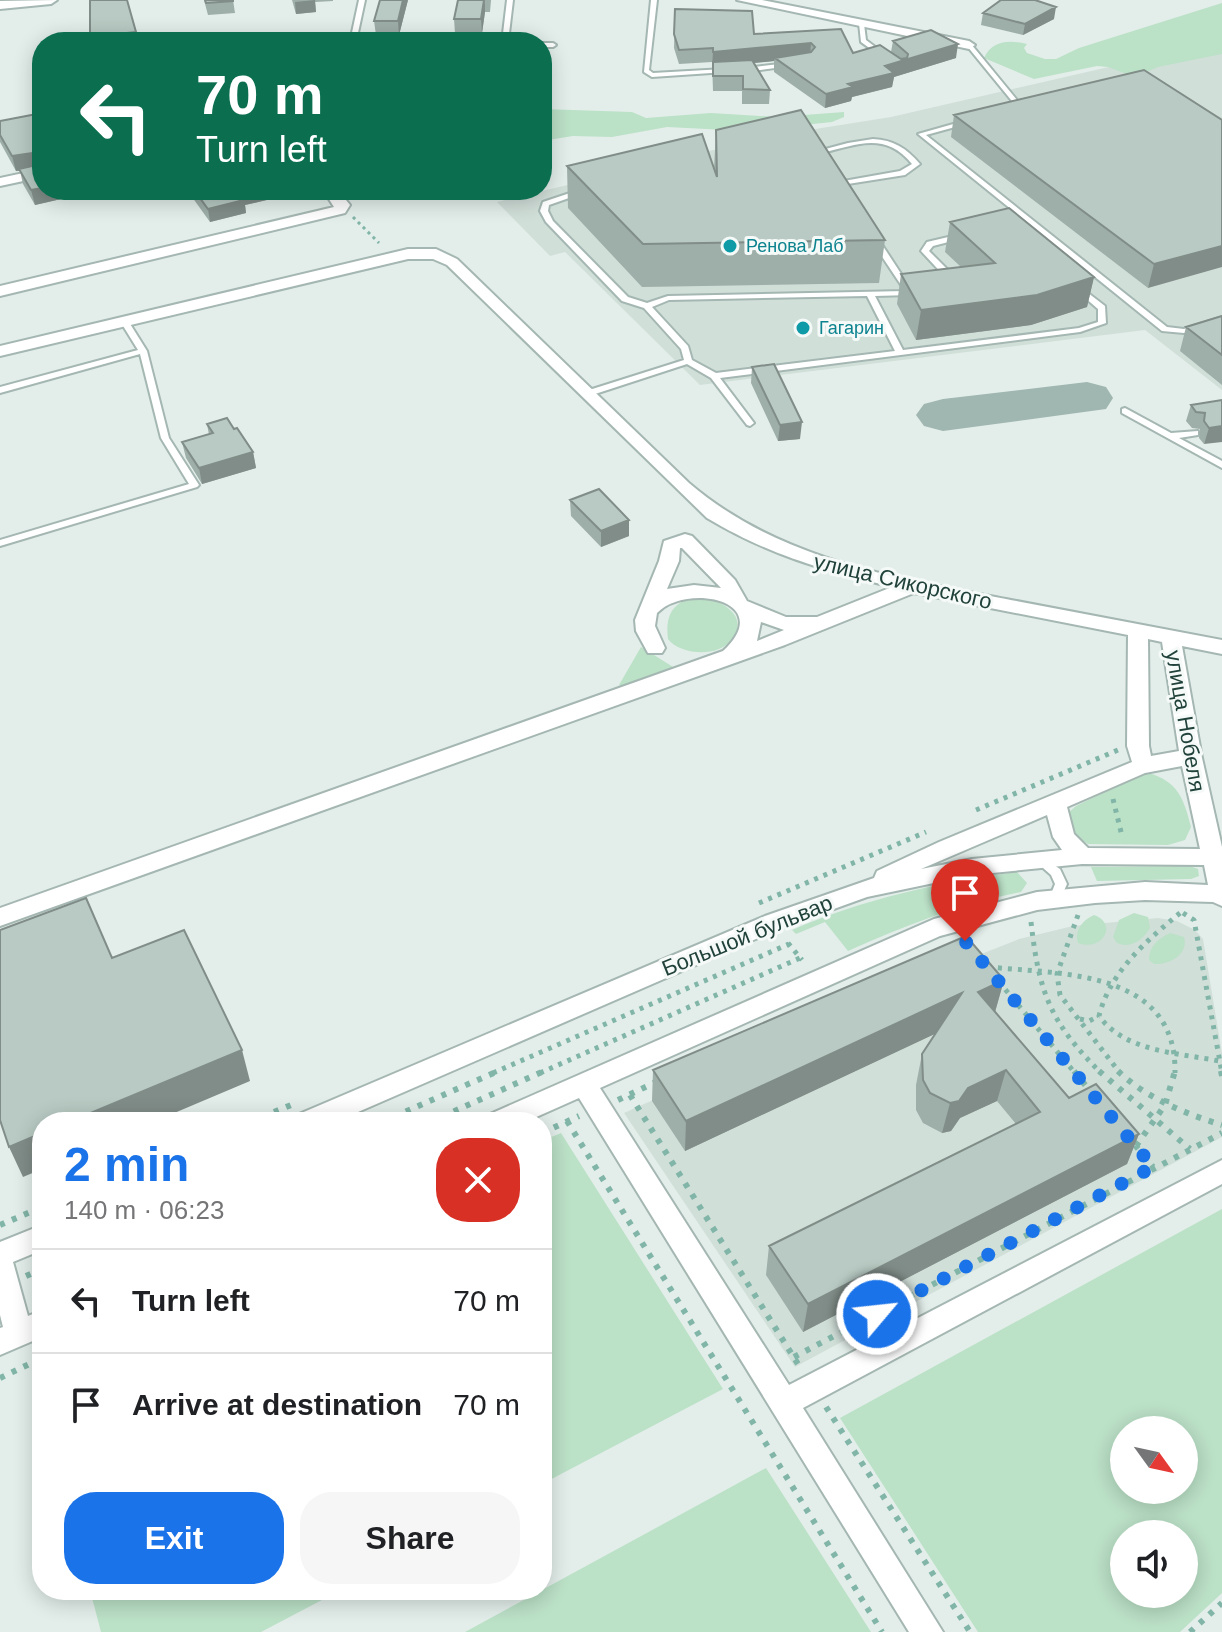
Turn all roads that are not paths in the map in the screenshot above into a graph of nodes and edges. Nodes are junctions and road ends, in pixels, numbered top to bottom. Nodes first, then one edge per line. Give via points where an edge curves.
1 (51, 0) edge
2 (362, 0) edge
3 (510, 0) edge
4 (654, 0) edge
5 (743, 0) edge
6 (0, 5) edge
7 (861, 24) junction
8 (355, 32) edge
9 (506, 32) edge
10 (969, 45) joint
11 (889, 60) edge
12 (796, 64) edge
13 (743, 70) edge
14 (728, 71) edge
15 (1005, 113) edge
16 (977, 120) edge
17 (812, 143) edge
18 (822, 151) junction
19 (827, 162) edge
20 (832, 173) edge
21 (32, 175) edge
22 (0, 182) edge
23 (838, 184) junction
24 (591, 189) edge
25 (846, 196) edge
26 (339, 200) edge
27 (870, 232) edge
28 (971, 234) edge
29 (1067, 277) edge
30 (952, 290) edge
31 (0, 291) edge
32 (924, 292) edge
33 (909, 293) junction
34 (870, 294) junction
35 (647, 306) junction
36 (1222, 319) edge
37 (124, 321) junction
38 (0, 351) edge
39 (143, 351) junction
40 (900, 353) junction
41 (688, 361) junction
42 (714, 376) junction
43 (0, 390) edge
44 (589, 393) junction
45 (1125, 411) dead end
46 (750, 423) dead end
47 (1195, 433) dead end
48 (1170, 436) junction
49 (1222, 465) edge
50 (0, 543) edge
51 (914, 587) junction
52 (741, 605) junction
53 (649, 608) junction
54 (835, 617) junction
55 (1138, 632) junction
56 (1171, 638) junction
57 (1222, 647) edge
58 (655, 648) dead end
59 (730, 656) junction
60 (1140, 755) junction
61 (1191, 758) junction
62 (1055, 804) junction
63 (1082, 856) junction
64 (1212, 857) junction
65 (1040, 860) junction
66 (864, 889) junction
67 (1222, 896) edge
68 (1055, 911) junction
69 (0, 917) edge
70 (591, 1096) junction
71 (302, 1112) edge
72 (534, 1112) edge
73 (1222, 1171) edge
74 (32, 1241) edge
75 (0, 1255) edge
76 (0, 1264) edge
77 (20, 1332) edge
78 (785, 1402) junction
79 (927, 1632) edge

1 - 6 street
2 - 8 lane
3 - 9 lane
4 - 14 lane via 646,71
5 - 7 street
7 - 10 street
7 - 11 lane via 863,41
10 - 15 lane via 1019,106
12 - 13 lane
16 - 36 lane via 921,134 1165,329 1184,331
17 - 18 lane
18 - 19 lane
18 - 23 lane via 892,142 907,150 916,164 902,173
20 - 23 lane
21 - 22 street
23 - 25 lane
24 - 35 lane via 546,204 544,211 625,299
26 - 31 street via 340,210
27 - 33 lane
28 - 30 lane via 930,244 925,251 958,285
29 - 40 lane via 1102,308 1102,323
32 - 33 lane
33 - 34 lane
34 - 35 lane via 668,298
34 - 40 lane
35 - 41 lane via 685,348
37 - 38 street
37 - 39 lane
37 - 44 street, улица Сикорского via 426,253 452,262
39 - 43 lane
39 - 50 lane via 165,438 194,485
40 - 42 lane
41 - 42 lane
41 - 44 lane
42 - 46 lane
44 - 51 street, улица Сикорского via 714,514 800,557
45 - 48 lane
47 - 48 lane
48 - 49 lane
51 - 54 street
51 - 55 street, улица Сикорского
52 - 53 street via 721,594 690,591 662,598
52 - 53 street via 685,540 671,545
52 - 54 street via 784,624
52 - 59 street via 752,620 752,634
53 - 58 street via 645,634
54 - 59 street
55 - 56 street, улица Сикорского
55 - 60 street
56 - 57 street, улица Сикорского
56 - 61 street, улица Нобеля
59 - 69 street
60 - 61 street
60 - 62 street via 1103,783
61 - 64 street, улица Нобеля
62 - 63 street via 1064,837
62 - 66 street via 925,856
63 - 64 street, Большой бульвар
63 - 65 street, Большой бульвар
64 - 67 street, улица Нобеля
65 - 66 street, Большой бульвар via 972,867
65 - 68 lane via 1056,872 1061,884
66 - 71 street, Большой бульвар via 765,912
67 - 68 street via 1145,891
68 - 70 street via 989,912 934,928 816,979
70 - 72 street
70 - 78 street
73 - 78 street
74 - 75 street
76 - 77 street
78 - 79 street

